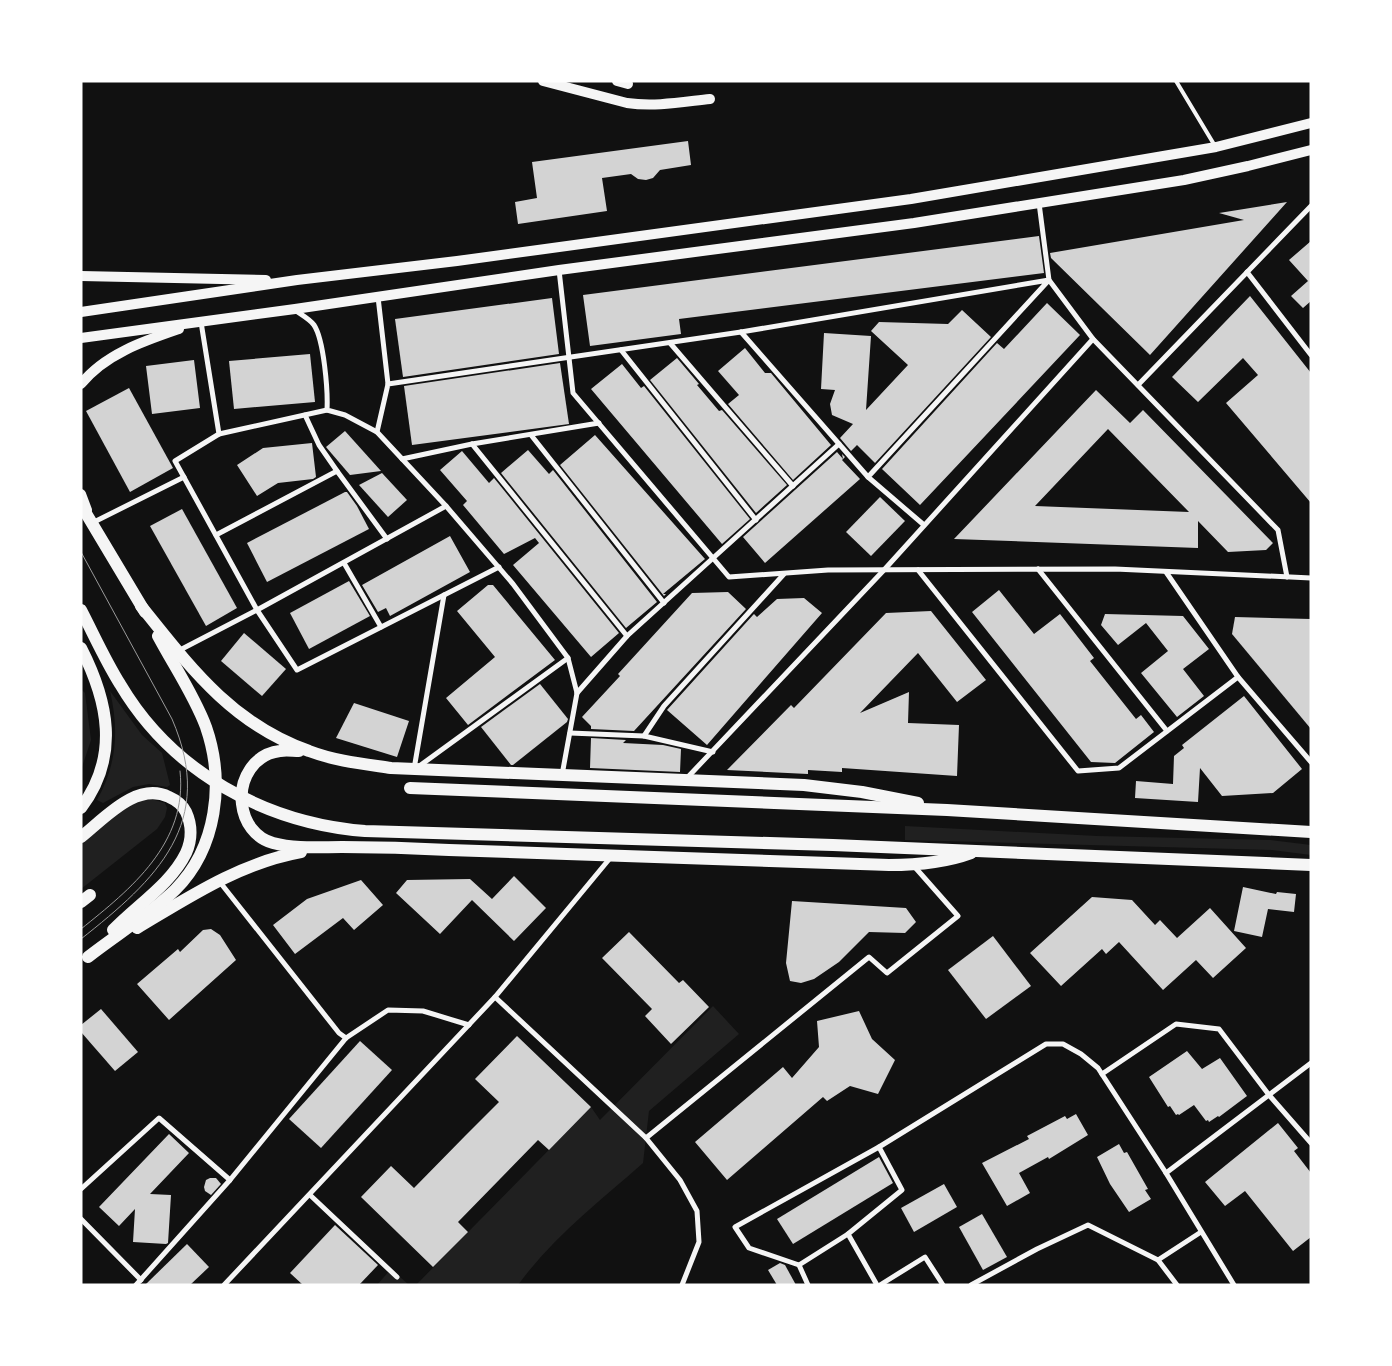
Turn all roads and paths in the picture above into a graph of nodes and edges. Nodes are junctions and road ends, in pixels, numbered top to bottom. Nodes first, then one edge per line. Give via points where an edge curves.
1 (543, 81) edge
2 (617, 81) edge
3 (1176, 81) edge
4 (628, 84) dead end
5 (710, 99) dead end
6 (1311, 123) edge
7 (1216, 147) junction
8 (1311, 150) edge
9 (1039, 203) junction
10 (1311, 206) edge
11 (559, 270) junction
12 (1247, 272) junction
13 (81, 276) edge
14 (298, 280) junction
15 (1049, 280) junction
16 (378, 296) junction
17 (295, 309) junction
18 (81, 312) edge
19 (200, 322) junction
20 (741, 332) junction
21 (81, 338) edge
22 (1093, 339) junction
23 (670, 343) junction
24 (621, 350) junction
25 (1311, 355) edge
26 (570, 358) junction
27 (81, 384) edge
28 (388, 384) junction
29 (1138, 385) junction
30 (327, 410) junction
31 (305, 415) junction
32 (599, 423) junction
33 (377, 432) junction
34 (219, 434) junction
35 (531, 435) junction
36 (472, 444) junction
37 (839, 444) junction
38 (402, 459) junction
39 (337, 471) junction
40 (184, 477) junction
41 (868, 477) junction
42 (793, 486) junction
43 (81, 494) edge
44 (81, 505) edge
45 (446, 506) junction
46 (756, 520) junction
47 (91, 523) junction
48 (924, 525) junction
49 (216, 536) junction
50 (387, 539) junction
51 (713, 559) junction
52 (344, 563) junction
53 (499, 567) junction
54 (1038, 569) junction
55 (884, 570) junction
56 (918, 570) junction
57 (1166, 572) junction
58 (784, 574) junction
59 (1287, 577) junction
60 (1311, 578) edge
61 (444, 595) junction
62 (664, 603) junction
63 (141, 606) junction
64 (81, 610) edge
65 (257, 610) junction
66 (381, 627) junction
67 (627, 636) junction
68 (81, 648) edge
69 (178, 651) junction
70 (568, 658) junction
71 (1238, 677) junction
72 (578, 693) junction
73 (1167, 731) junction
74 (570, 733) junction
75 (644, 736) junction
76 (310, 752) junction
77 (713, 752) junction
78 (1311, 762) edge
79 (414, 770) junction
80 (562, 776) junction
81 (683, 781) junction
82 (410, 788) dead end
83 (81, 808) edge
84 (947, 810) junction
85 (1311, 832) edge
86 (81, 837) edge
87 (328, 847) junction
88 (978, 851) junction
89 (612, 855) junction
90 (913, 865) junction
91 (1311, 865) edge
92 (219, 880) junction
93 (84, 960) edge
94 (495, 997) junction
95 (469, 1025) junction
96 (346, 1038) junction
97 (1311, 1063) edge
98 (1102, 1074) junction
99 (1269, 1095) junction
100 (646, 1138) junction
101 (1311, 1143) edge
102 (879, 1147) junction
103 (1166, 1173) junction
104 (230, 1180) junction
105 (81, 1189) edge
106 (310, 1195) junction
107 (81, 1219) edge
108 (1202, 1232) junction
109 (848, 1234) junction
110 (1158, 1260) junction
111 (799, 1265) junction
112 (397, 1277) dead end
113 (141, 1280) junction
114 (683, 1284) edge
115 (136, 1285) edge
116 (224, 1285) edge
117 (808, 1285) edge
118 (878, 1285) edge
119 (943, 1285) edge
120 (971, 1285) edge
121 (1176, 1285) edge
122 (1234, 1285) edge

1 - 5 main road via 639,105
2 - 4 main road
3 - 7 lane
6 - 7 main road
7 - 14 main road via 911,199
8 - 9 main road via 1184,180
9 - 11 main road via 914,223
9 - 15 street
10 - 12 street
11 - 16 main road
11 - 26 street
12 - 25 street
12 - 29 street
13 - 14 main road
14 - 18 main road
15 - 20 street
15 - 22 street
15 - 41 street
16 - 17 main road
16 - 28 street
17 - 19 main road
17 - 30 street via 314,325 322,350
19 - 21 main road
19 - 27 main road via 129,348 91,372
19 - 34 street
20 - 23 street
20 - 37 street
22 - 29 street
22 - 48 street
23 - 24 street
23 - 42 street
24 - 26 street
24 - 46 street
26 - 28 street
26 - 32 street via 573,393
28 - 33 street
29 - 59 street via 1278,530
30 - 31 street
30 - 33 street via 345,415
31 - 34 street
31 - 39 street via 318,445
32 - 35 street
32 - 51 street
33 - 38 street
34 - 40 street via 175,461
35 - 36 street
35 - 62 street
36 - 38 street
36 - 67 street
37 - 41 street
37 - 42 street
38 - 45 street
39 - 49 street
39 - 50 street
40 - 47 street
40 - 49 street
41 - 48 street
42 - 46 street
43 - 47 main road
44 - 47 main road
45 - 50 street
45 - 53 street
46 - 51 street
47 - 63 main road
48 - 55 street
49 - 65 street
50 - 52 street
51 - 58 street via 729,577
51 - 62 street
52 - 65 street
52 - 66 street
53 - 61 street
53 - 70 street
54 - 56 street
54 - 57 street
54 - 73 street
55 - 56 street
55 - 58 street
55 - 77 street
56 - 73 street via 1078,771 1119,768
57 - 59 street
57 - 71 street
58 - 75 street via 664,706
59 - 60 street
61 - 66 street
61 - 79 street
62 - 67 street
63 - 69 main road
63 - 93 main road via 206,727 214,759 212,824 194,867 175,889
64 - 88 main road via 120,685 162,739 193,767 224,788 286,816 317,825 350,830
65 - 66 street via 297,670
65 - 69 street
67 - 72 street
68 - 83 main road via 100,689 107,729 103,766 96,786
69 - 76 main road via 213,692 244,718 279,739
70 - 72 street
70 - 79 street
71 - 73 street
71 - 78 street
72 - 74 street
74 - 75 street
74 - 80 street
75 - 77 street
76 - 79 main road via 361,764
76 - 87 main road via 278,751 262,756 252,766 244,782 243,809 249,826 271,843
77 - 81 street
79 - 80 main road
80 - 81 main road
81 - 84 main road via 804,785 894,797
82 - 84 main road
84 - 85 main road
86 - 93 main road via 126,801 154,792 178,803 185,810 191,830 186,854 174,871
87 - 89 main road
87 - 92 main road via 266,860
88 - 90 main road via 958,858
88 - 91 main road
89 - 90 main road
89 - 94 street
90 - 100 street via 958,916 887,973 869,957
92 - 93 main road
92 - 96 street
94 - 95 street
94 - 100 street
95 - 96 street via 423,1011 388,1010
95 - 106 street
96 - 104 street
97 - 99 street
98 - 99 street via 1176,1024 1219,1029
98 - 102 street via 1081,1054 1062,1044 1046,1044
98 - 103 street
99 - 101 street
99 - 103 street
100 - 114 street via 680,1180 697,1211 700,1242
102 - 109 street via 902,1190
102 - 111 street via 735,1227 749,1248
103 - 108 street
104 - 105 street via 159,1118
104 - 113 street
106 - 112 street
106 - 116 street
107 - 113 street
108 - 110 street
108 - 122 street
109 - 111 street
109 - 118 street
110 - 120 street via 1088,1225
110 - 121 street
111 - 117 street
113 - 115 street
118 - 119 street via 925,1257

